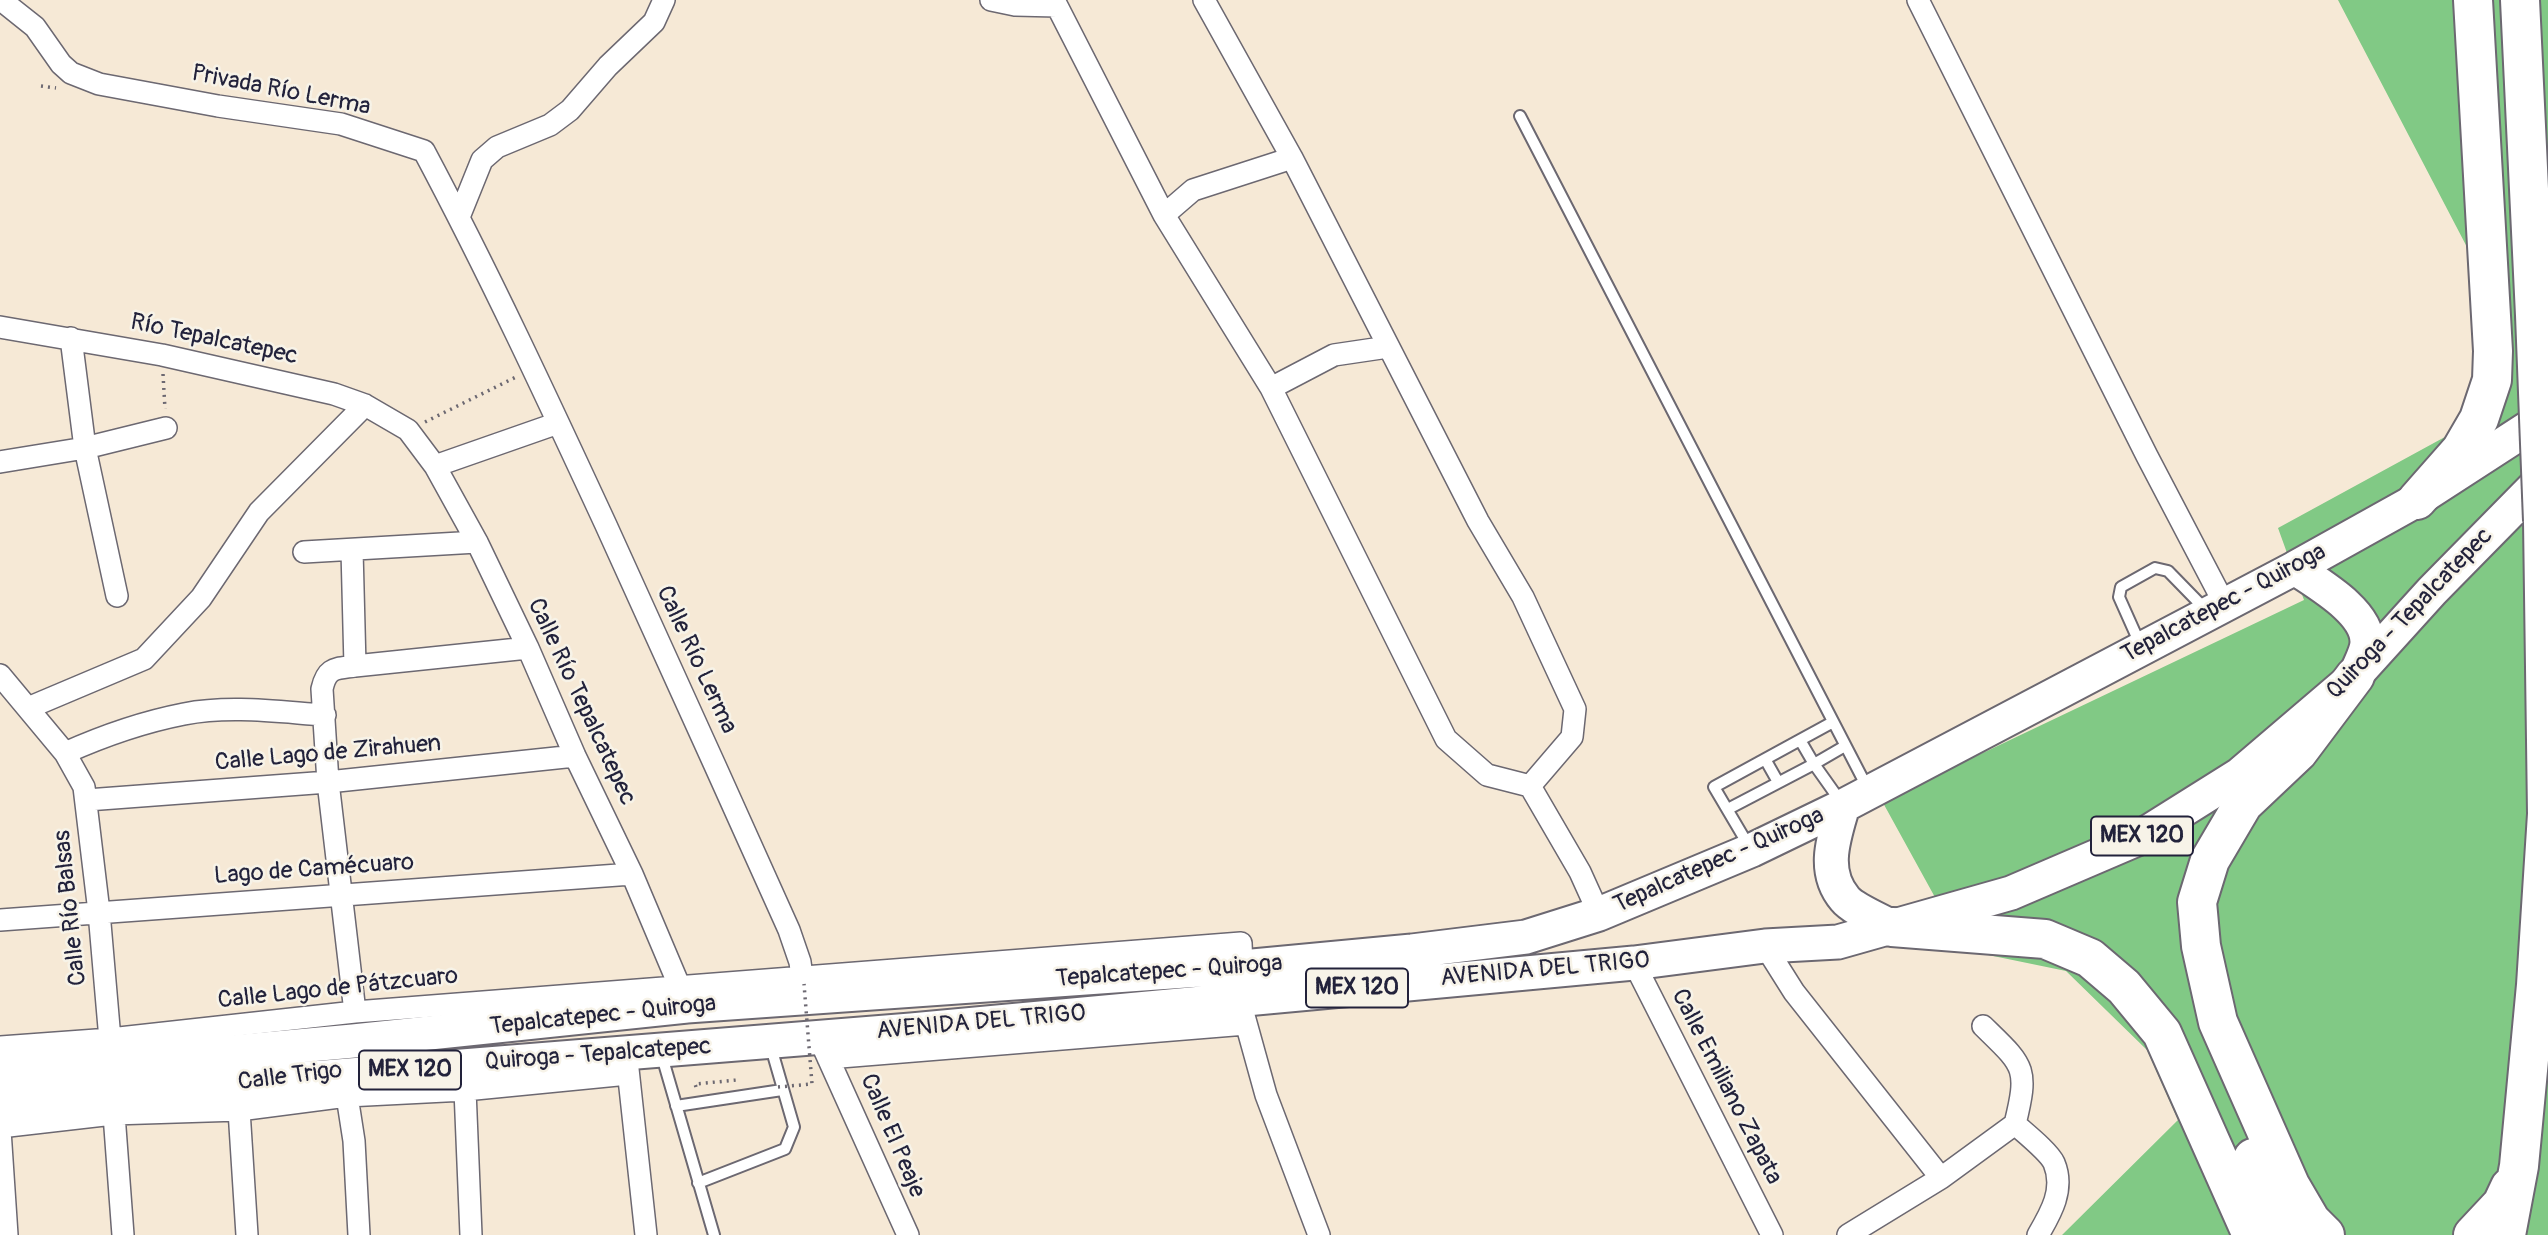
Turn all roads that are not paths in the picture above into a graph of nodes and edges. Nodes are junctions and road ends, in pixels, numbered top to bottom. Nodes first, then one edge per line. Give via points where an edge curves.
1 (2, 0) edge
2 (664, 0) edge
3 (991, 0) edge
4 (1204, 0) edge
5 (1918, 0) edge
6 (2473, 0) edge
7 (2520, 0) edge
8 (1056, 3) edge
9 (1520, 116) dead end
10 (1292, 158) junction
11 (1164, 215) junction
12 (459, 216) junction
13 (0, 327) edge
14 (71, 338) junction
15 (1388, 347) junction
16 (533, 368) joint
17 (1271, 388) junction
18 (365, 405) junction
19 (2548, 415) edge
20 (558, 423) junction
21 (166, 428) road end
22 (408, 430) joint
23 (85, 449) junction
24 (0, 461) edge
25 (435, 466) junction
26 (2548, 473) edge
27 (2417, 500) junction
28 (477, 542) junction
29 (352, 550) junction
30 (304, 552) dead end
31 (2295, 568) junction
32 (117, 596) dead end
33 (2217, 609) junction
34 (528, 648) junction
35 (2142, 648) junction
36 (355, 666) junction
37 (0, 675) edge
38 (2355, 676) junction
39 (28, 708) junction
40 (325, 715) junction
41 (1833, 722) junction
42 (1800, 740) junction
43 (1845, 746) junction
44 (65, 753) junction
45 (575, 756) junction
46 (1765, 759) junction
47 (1814, 764) junction
48 (328, 782) junction
49 (1778, 782) junction
50 (1530, 786) junction
51 (1856, 798) junction
52 (87, 800) junction
53 (1728, 809) junction
54 (1752, 850) junction
55 (632, 874) junction
56 (340, 894) junction
57 (99, 912) junction
58 (1599, 914) junction
59 (0, 920) edge
60 (1892, 927) junction
61 (1526, 937) junction
62 (1765, 946) junction
63 (1634, 963) junction
64 (1531, 971) junction
65 (803, 981) junction
66 (684, 995) junction
67 (1243, 997) junction
68 (355, 1012) junction
69 (2218, 1022) junction
70 (1983, 1026) dead end
71 (769, 1041) junction
72 (0, 1047) edge
73 (824, 1047) junction
74 (660, 1051) junction
75 (627, 1063) junction
76 (0, 1073) edge
77 (112, 1078) junction
78 (780, 1089) junction
79 (465, 1090) junction
80 (347, 1096) junction
81 (0, 1103) edge
82 (676, 1106) junction
83 (239, 1110) junction
84 (2015, 1124) junction
85 (0, 1129) edge
86 (2211, 1139) junction
87 (2519, 1166) junction
88 (1941, 1178) junction
89 (698, 1183) junction
90 (7, 1235) edge
91 (123, 1235) edge
92 (247, 1235) edge
93 (359, 1235) edge
94 (471, 1235) edge
95 (646, 1235) edge
96 (714, 1235) edge
97 (908, 1235) edge
98 (1319, 1235) edge
99 (1772, 1235) edge
100 (1848, 1235) edge
101 (2038, 1235) edge
102 (2237, 1235) edge
103 (2252, 1235) edge
104 (2282, 1235) edge
105 (2325, 1235) edge
106 (2473, 1235) edge
107 (2506, 1235) edge

1 - 12 street, Privada Río Lerma via 35,27 71,73 99,83 218,106 341,124 424,151
2 - 12 street via 654,22 570,110 550,125 497,147 482,160
3 - 8 street via 1015,5
4 - 10 street
5 - 33 street via 2147,456
6 - 27 highway via 2493,380 2461,450
7 - 87 highway, bridge via 2543,521 2547,814
8 - 11 street
9 - 41 lane
10 - 11 street via 1193,190
10 - 15 street
11 - 17 street
12 - 16 street, Privada Río Lerma
13 - 14 street, Río Tepalcatepec
14 - 18 street, Río Tepalcatepec via 334,394
14 - 23 street
15 - 17 street via 1334,355
15 - 50 street via 1523,597 1575,709 1572,737
16 - 20 street, Calle Río Lerma
17 - 50 street via 1446,739 1487,775
18 - 22 street, Río Tepalcatepec
18 - 39 street via 259,512 201,598 144,659
19 - 27 main road, Tepalcatepec - Quiroga / MEX 120
20 - 25 street
20 - 65 street, Calle Río Lerma via 789,930
21 - 23 street
22 - 25 street, Calle Río Tepalcatepec
23 - 24 street
23 - 32 street
25 - 28 street, Calle Río Tepalcatepec
26 - 38 main road, Quiroga - Tepalcatepec / MEX 120
27 - 31 main road, Tepalcatepec - Quiroga / MEX 120
28 - 29 street
28 - 34 street, Calle Río Tepalcatepec
29 - 30 street
29 - 36 street
31 - 33 main road, Tepalcatepec - Quiroga / MEX 120
31 - 38 main road via 2341,601 2363,625 2367,644
33 - 35 main road, Tepalcatepec - Quiroga / MEX 120
33 - 35 lane via 2168,571 2155,568 2121,587 2119,597
34 - 36 street
34 - 45 street, Calle Río Tepalcatepec
35 - 51 main road, Tepalcatepec - Quiroga / MEX 120
36 - 40 street via 325,676
37 - 39 street, Calle Río Balsas
38 - 60 main road, Quiroga - Tepalcatepec / MEX 120 via 2239,775 2137,839 2011,893
38 - 69 highway via 2298,752 2243,804 2210,860 2197,902 2201,946
39 - 44 street, Calle Río Balsas
40 - 44 street via 230,710 184,714 104,736
40 - 48 street
41 - 42 lane
41 - 43 lane
42 - 46 lane
42 - 47 lane
43 - 47 lane
43 - 51 lane
44 - 52 street, Calle Río Balsas
45 - 48 street, Calle Lago de Zirahuen
45 - 55 street, Calle Río Tepalcatepec
46 - 49 lane
46 - 53 lane via 1714,787
47 - 49 lane
47 - 51 lane
48 - 52 street, Calle Lago de Zirahuen
48 - 56 street
49 - 53 lane
50 - 58 street
51 - 54 main road, Tepalcatepec - Quiroga / MEX 120
51 - 60 main road via 1830,850 1833,876 1845,901
52 - 57 street, Calle Río Balsas
53 - 54 lane
54 - 58 main road, Tepalcatepec - Quiroga / MEX 120
55 - 56 street, Lago de Camécuaro
55 - 66 street, Calle Río Tepalcatepec
56 - 57 street, Lago de Camécuaro
56 - 68 street
57 - 59 street, Lago de Camécuaro
57 - 77 street, Calle Río Balsas
58 - 61 main road, Tepalcatepec - Quiroga / MEX 120
60 - 62 main road, AVENIDA DEL TRIGO / MEX 120 via 1838,942
60 - 86 highway via 2045,939 2090,958 2124,987 2162,1033
61 - 64 main road
61 - 67 main road, Tepalcatepec - Quiroga / MEX 120 via 1412,951
62 - 63 main road, AVENIDA DEL TRIGO / MEX 120
62 - 88 street via 1794,992
63 - 64 main road, AVENIDA DEL TRIGO / MEX 120
63 - 99 street, Calle Emiliano Zapata
64 - 67 main road, AVENIDA DEL TRIGO / MEX 120
65 - 66 street, Calle Lago de Pátzcuaro
65 - 67 street, Calle Lago de Pátzcuaro via 1241,943
66 - 67 main road, Tepalcatepec - Quiroga / MEX 120
66 - 68 street, Calle Lago de Pátzcuaro
66 - 77 main road, Tepalcatepec - Quiroga / MEX 120
67 - 73 main road, AVENIDA DEL TRIGO / MEX 120
67 - 98 street via 1266,1095
68 - 77 street, Calle Lago de Pátzcuaro
69 - 104 highway via 2244,1133
69 - 105 highway via 2290,1185
70 - 84 street via 2020,1066 2023,1079
71 - 73 main road, Quiroga - Tepalcatepec / MEX 120
71 - 74 main road, Quiroga - Tepalcatepec / MEX 120
71 - 78 lane
72 - 77 street, Calle Lago de Pátzcuaro
73 - 97 street, Calle El Peaje
74 - 75 main road, Quiroga - Tepalcatepec / MEX 120
74 - 82 lane
75 - 77 main road, Quiroga - Tepalcatepec / MEX 120
75 - 79 street, Calle Trigo
75 - 95 street
76 - 77 main road, Tepalcatepec - Quiroga / MEX 120
77 - 81 main road, Quiroga - Tepalcatepec / MEX 120
77 - 83 street, Calle Trigo
77 - 85 street, Calle Trigo
77 - 91 street, Calle Río Balsas
78 - 82 lane
78 - 89 lane via 794,1127 785,1149
79 - 80 street, Calle Trigo
79 - 94 street
80 - 83 street, Calle Trigo
80 - 93 street
82 - 89 lane
83 - 92 street
84 - 88 street
84 - 101 street via 2054,1162 2059,1189
85 - 90 street
86 - 102 highway
86 - 103 highway
87 - 106 highway via 2502,1204
87 - 107 highway
88 - 100 street
89 - 96 lane

